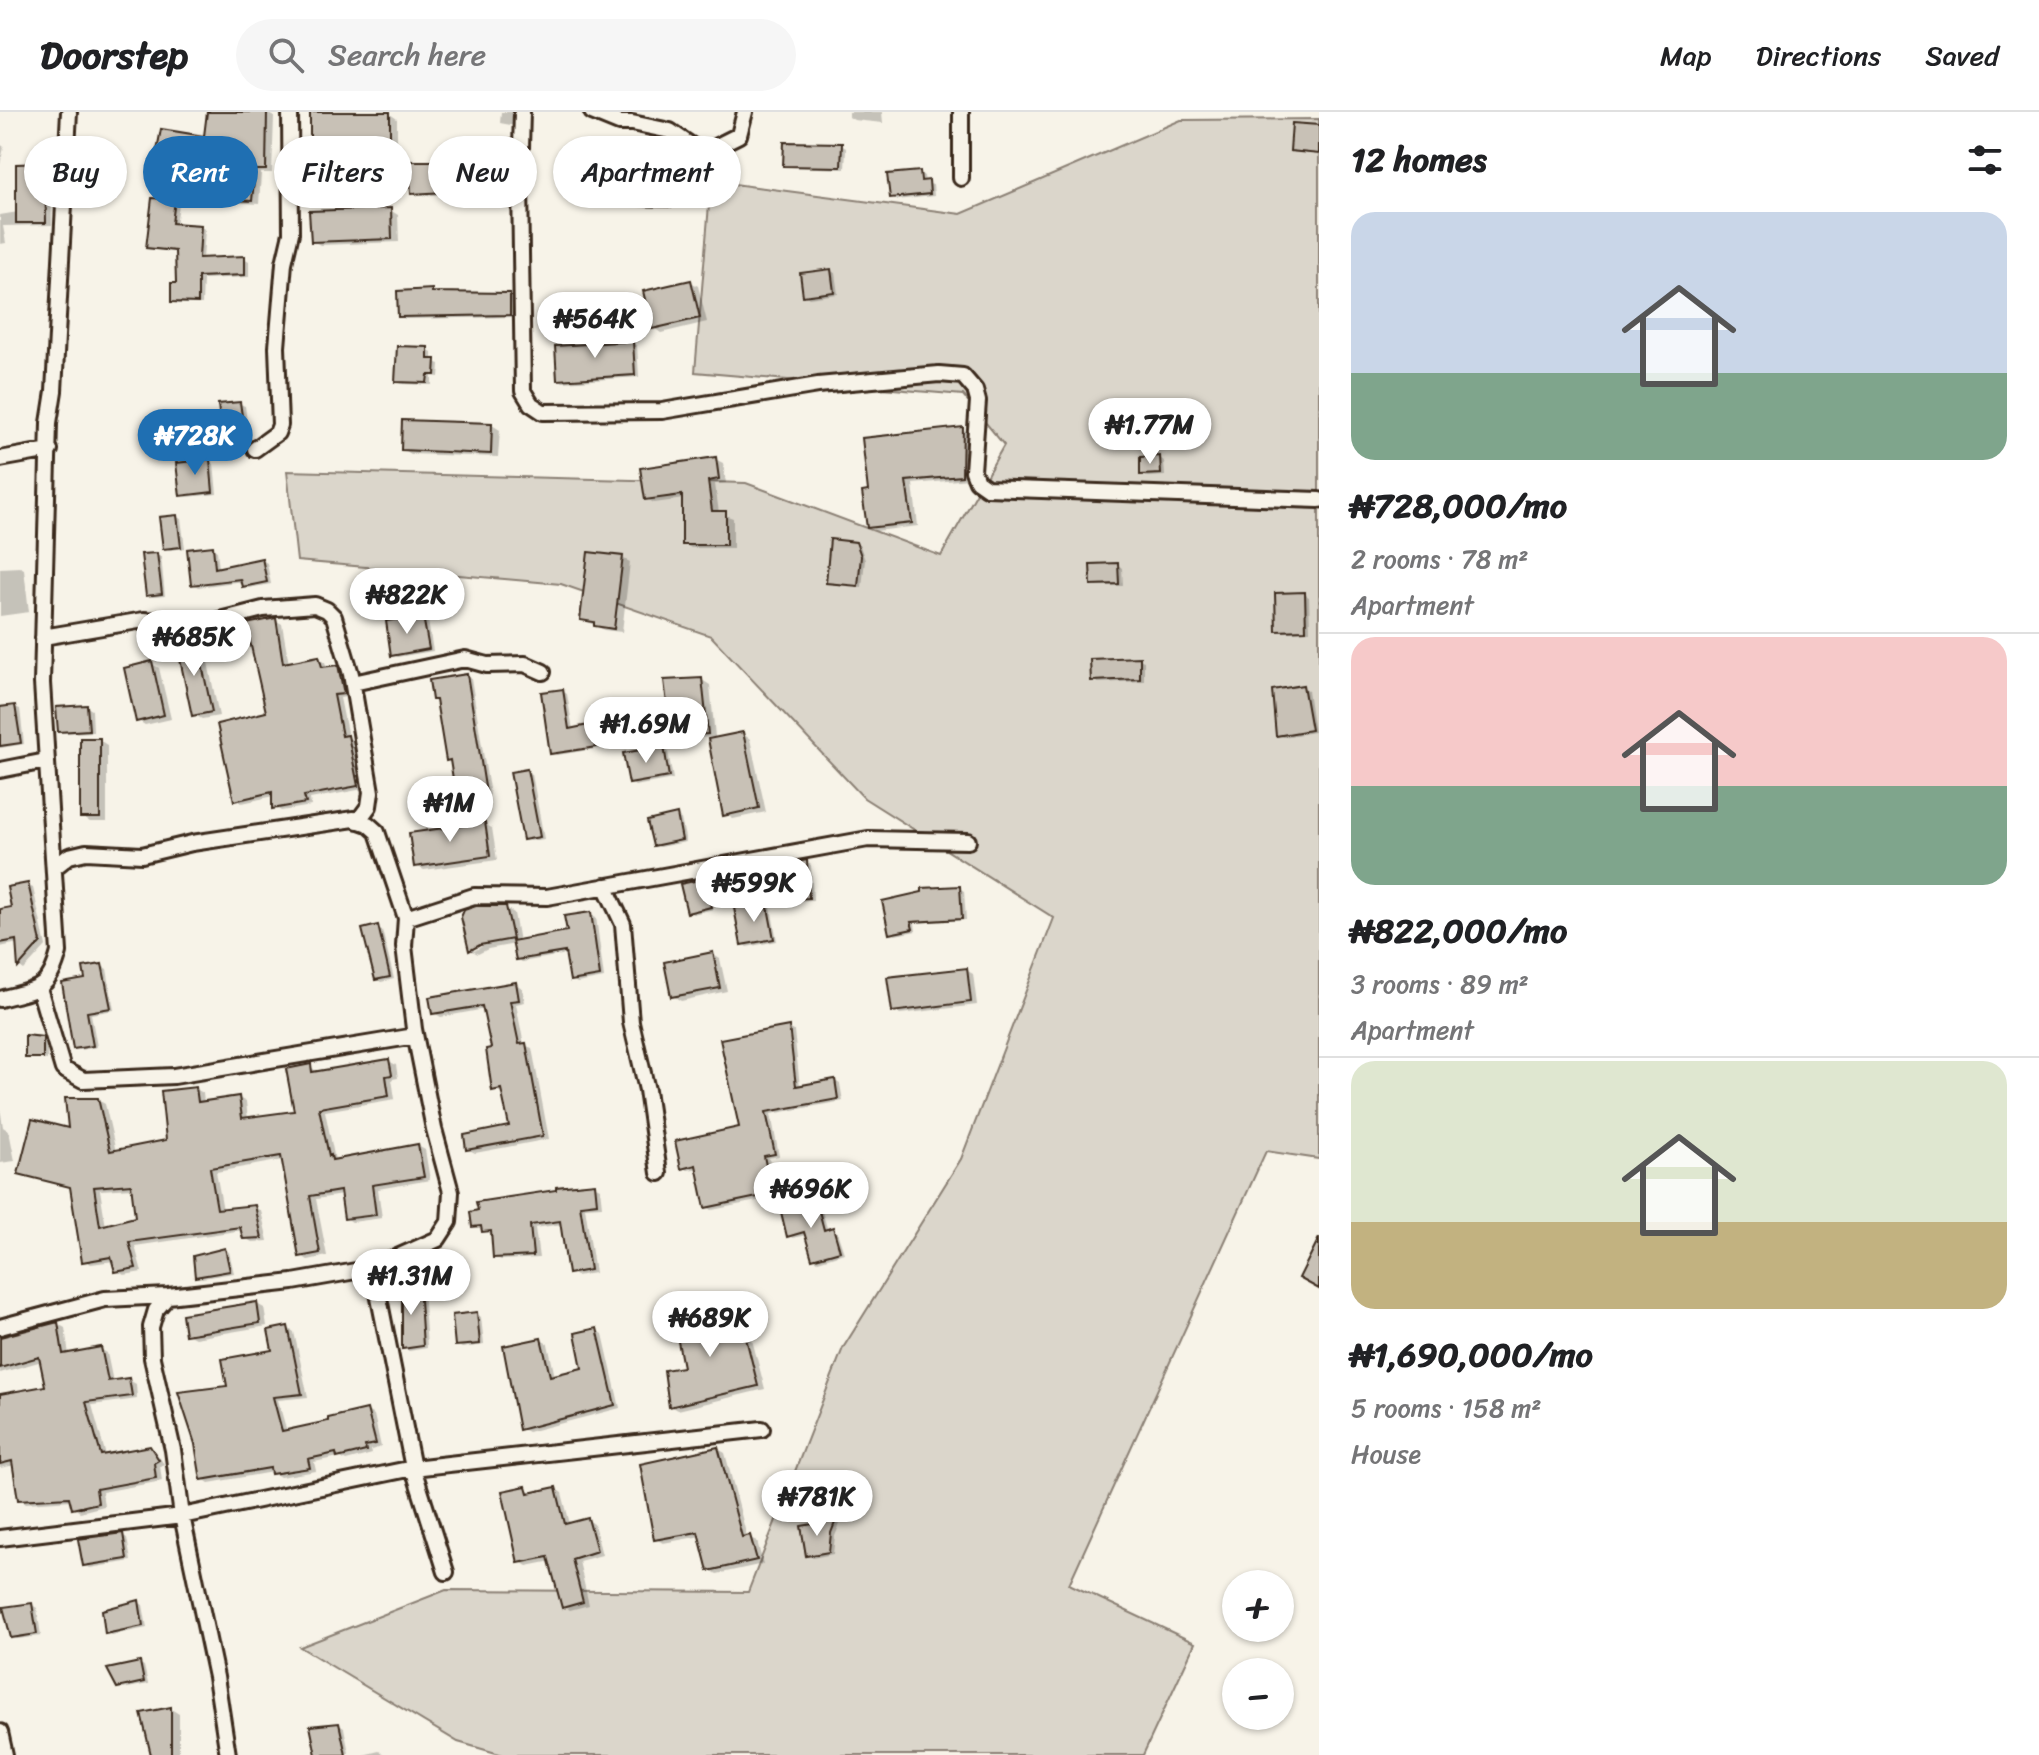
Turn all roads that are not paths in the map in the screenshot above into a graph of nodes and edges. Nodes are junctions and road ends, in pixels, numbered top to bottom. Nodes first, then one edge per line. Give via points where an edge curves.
1 (69, 112) edge
2 (290, 112) edge
3 (522, 112) edge
4 (592, 112) edge
5 (745, 112) edge
6 (961, 112) edge
7 (961, 178) dead end
8 (255, 449) dead end
9 (50, 450) junction
10 (0, 459) edge
11 (1319, 500) edge
12 (43, 637) junction
13 (543, 672) dead end
14 (353, 683) junction
15 (46, 761) junction
16 (0, 770) edge
17 (358, 821) junction
18 (968, 841) dead end
19 (54, 868) junction
20 (605, 886) junction
21 (406, 918) junction
22 (39, 988) junction
23 (0, 999) edge
24 (415, 1036) junction
25 (659, 1173) dead end
26 (373, 1268) junction
27 (168, 1296) junction
28 (0, 1327) edge
29 (762, 1429) dead end
30 (413, 1468) junction
31 (182, 1516) junction
32 (0, 1538) edge
33 (446, 1572) dead end
34 (0, 1732) edge
35 (5, 1755) edge
36 (228, 1755) edge

1 - 9 street
2 - 8 street via 291,233 277,347 280,425
3 - 11 street via 523,391 543,412 662,411 818,385 963,376 978,401 973,471 987,488
4 - 5 street via 619,123 670,131 695,148 711,149 739,135
6 - 7 street
9 - 10 street
9 - 12 street
12 - 14 street via 144,620 204,624 263,609 315,605 334,617
12 - 15 street
13 - 14 street via 525,664 487,665 465,659
14 - 17 street via 371,792
15 - 16 street
15 - 19 street
17 - 19 street via 192,843 142,855 86,852 69,856
17 - 21 street via 377,832
18 - 20 street via 868,839
19 - 22 street via 59,952 53,975
20 - 21 street via 547,897 474,896
20 - 25 street via 623,924 631,1022
21 - 24 street via 404,946
22 - 23 street
22 - 24 street via 63,1069 83,1080 174,1076
24 - 26 street via 451,1192 449,1222 438,1239
26 - 27 street
26 - 30 street
27 - 28 street via 105,1299
27 - 31 street via 151,1327 152,1358
29 - 30 street
30 - 31 street
30 - 33 street
31 - 32 street
31 - 36 street
34 - 35 street

